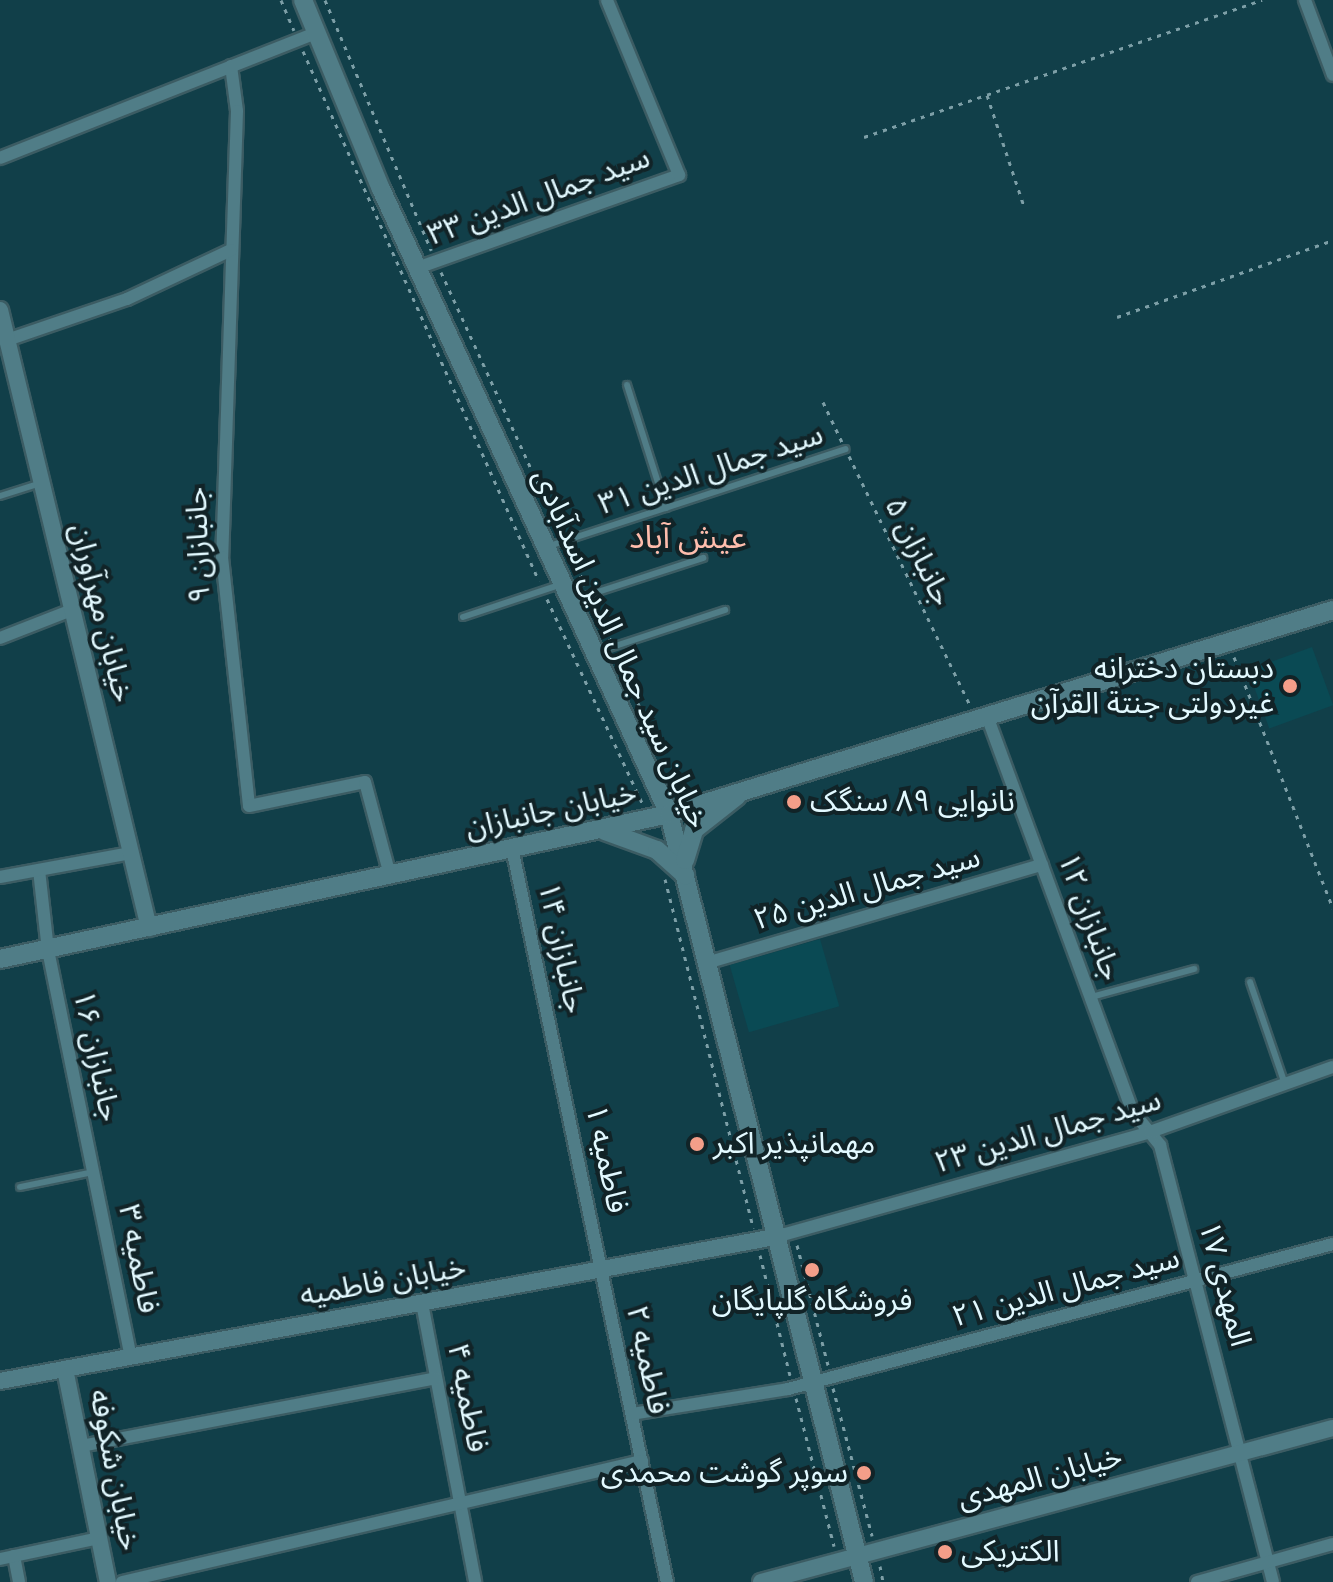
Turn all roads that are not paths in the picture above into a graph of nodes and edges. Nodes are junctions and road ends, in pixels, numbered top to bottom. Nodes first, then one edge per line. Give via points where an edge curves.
1 (303, 0) edge
2 (607, 0) edge
3 (1305, 0) edge
4 (316, 33) junction
5 (1327, 39) edge
6 (231, 66) junction
7 (1333, 75) edge
8 (0, 158) edge
9 (231, 250) junction
10 (417, 268) junction
11 (0, 314) edge
12 (7, 340) junction
13 (627, 385) dead end
14 (846, 449) road end
15 (41, 483) junction
16 (0, 496) edge
17 (666, 508) junction
18 (545, 547) junction
19 (703, 558) dead end
20 (566, 592) junction
21 (72, 610) junction
22 (725, 610) dead end
23 (1333, 610) edge
24 (463, 617) dead end
25 (0, 638) edge
26 (594, 653) junction
27 (982, 717) junction
28 (744, 790) junction
29 (669, 814) junction
30 (596, 830) junction
31 (512, 848) junction
32 (131, 853) junction
33 (1042, 865) junction
34 (39, 870) junction
35 (390, 875) junction
36 (685, 875) junction
37 (0, 877) edge
38 (149, 928) junction
39 (48, 950) junction
40 (0, 959) edge
41 (706, 963) junction
42 (1194, 969) dead end
43 (1250, 982) dead end
44 (1091, 997) junction
45 (558, 1059) joint
46 (1333, 1067) edge
47 (1285, 1084) junction
48 (1150, 1132) junction
49 (93, 1172) junction
50 (20, 1187) dead end
51 (766, 1239) junction
52 (1333, 1244) edge
53 (603, 1270) junction
54 (1197, 1280) junction
55 (422, 1303) junction
56 (131, 1357) junction
57 (65, 1369) junction
58 (436, 1378) junction
59 (0, 1381) edge
60 (812, 1382) junction
61 (632, 1414) junction
62 (1333, 1428) edge
63 (81, 1446) junction
64 (1239, 1453) junction
65 (642, 1461) junction
66 (460, 1503) junction
67 (100, 1538) junction
68 (1333, 1544) edge
69 (14, 1556) junction
70 (857, 1556) junction
71 (0, 1559) edge
72 (1268, 1562) junction
73 (19, 1582) edge
74 (108, 1582) edge
75 (122, 1582) edge
76 (475, 1582) edge
77 (667, 1582) edge
78 (761, 1582) edge
79 (864, 1582) edge
80 (1197, 1582) edge
81 (1273, 1582) edge

1 - 4 main road, خیابان سید جمال الدین اسدآبادی
2 - 10 street, سید جمال الدین ۳۳ via 679,175
3 - 5 street
4 - 6 street
4 - 10 main road, خیابان سید جمال الدین اسدآبادی
5 - 7 street
6 - 8 street
6 - 9 street, جانبازان ۹ via 237,111
9 - 12 street via 127,299
9 - 35 street, جانبازان ۹ via 222,557 249,806 365,782
10 - 18 main road, خیابان سید جمال الدین اسدآبادی
11 - 12 street, خیابان مهرآوران
12 - 15 street, خیابان مهرآوران
13 - 17 lane
14 - 17 lane, سید جمال الدین ۳۱
15 - 16 lane
15 - 21 street, خیابان مهرآوران
17 - 18 lane, سید جمال الدین ۳۱
18 - 20 main road, خیابان سید جمال الدین اسدآبادی
19 - 20 lane
20 - 24 lane via 543,590
20 - 26 main road, خیابان سید جمال الدین اسدآبادی
21 - 25 street
21 - 32 street, خیابان مهرآوران
22 - 26 lane
23 - 27 main road, خیابان جانبازان
26 - 29 main road, خیابان سید جمال الدین اسدآبادی
27 - 28 main road, خیابان جانبازان
27 - 33 street, جانبازان ۱۲
28 - 29 main road, خیابان جانبازان
28 - 36 main road via 694,830
29 - 30 main road, خیابان جانبازان
29 - 36 main road, خیابان سید جمال الدین اسدآبادی
30 - 31 main road, خیابان جانبازان
30 - 36 main road via 657,850
31 - 35 main road, خیابان جانبازان
31 - 45 street, جانبازان ۱۴
32 - 34 street
32 - 38 street, خیابان مهرآوران
33 - 41 street, سید جمال الدین ۲۵
33 - 44 street, جانبازان ۱۲
34 - 37 street
34 - 39 street, جانبازان ۱۶
35 - 38 main road, خیابان جانبازان
36 - 41 main road, خیابان سید جمال الدین اسدآبادی
38 - 39 main road, خیابان جانبازان
39 - 40 main road, خیابان جانبازان
39 - 49 street, جانبازان ۱۶
41 - 51 main road, خیابان سید جمال الدین اسدآبادی
42 - 44 lane
43 - 47 lane
44 - 48 street, جانبازان ۱۲ via 1133,1112
45 - 53 street, فاطمیه ۱
46 - 47 street, سید جمال الدین ۲۳
47 - 48 street, سید جمال الدین ۲۳
48 - 51 street, سید جمال الدین ۲۳
48 - 54 street, المهدی ۱۷ via 1160,1145
49 - 50 lane
49 - 56 street, فاطمیه ۳
51 - 53 street, خیابان فاطمیه
51 - 60 main road, خیابان سید جمال الدین اسدآبادی
52 - 54 street, سید جمال الدین ۲۱
53 - 55 street, خیابان فاطمیه
53 - 61 street, فاطمیه ۲
54 - 60 street, سید جمال الدین ۲۱
54 - 64 street, المهدی ۱۷
55 - 56 street, خیابان فاطمیه
55 - 58 street, فاطمیه ۴
56 - 57 street, خیابان فاطمیه
57 - 59 street, خیابان فاطمیه
57 - 63 street, خیابان شکوفه
58 - 63 street
58 - 66 street, فاطمیه ۴
60 - 61 street, سید جمال الدین ۲۱
60 - 70 main road, خیابان سید جمال الدین اسدآبادی
61 - 65 street, فاطمیه ۲
62 - 64 street, خیابان المهدی
63 - 67 street, خیابان شکوفه
64 - 70 street, خیابان المهدی
64 - 72 street, المهدی ۱۷
65 - 66 street
65 - 77 street, فاطمیه ۲
66 - 75 street
66 - 76 street, فاطمیه ۴
67 - 69 street
67 - 74 street, خیابان شکوفه
68 - 72 street
69 - 71 street
69 - 73 street
70 - 78 street, خیابان المهدی
70 - 79 main road, خیابان سید جمال الدین اسدآبادی
72 - 80 street
72 - 81 street, المهدی ۱۷

